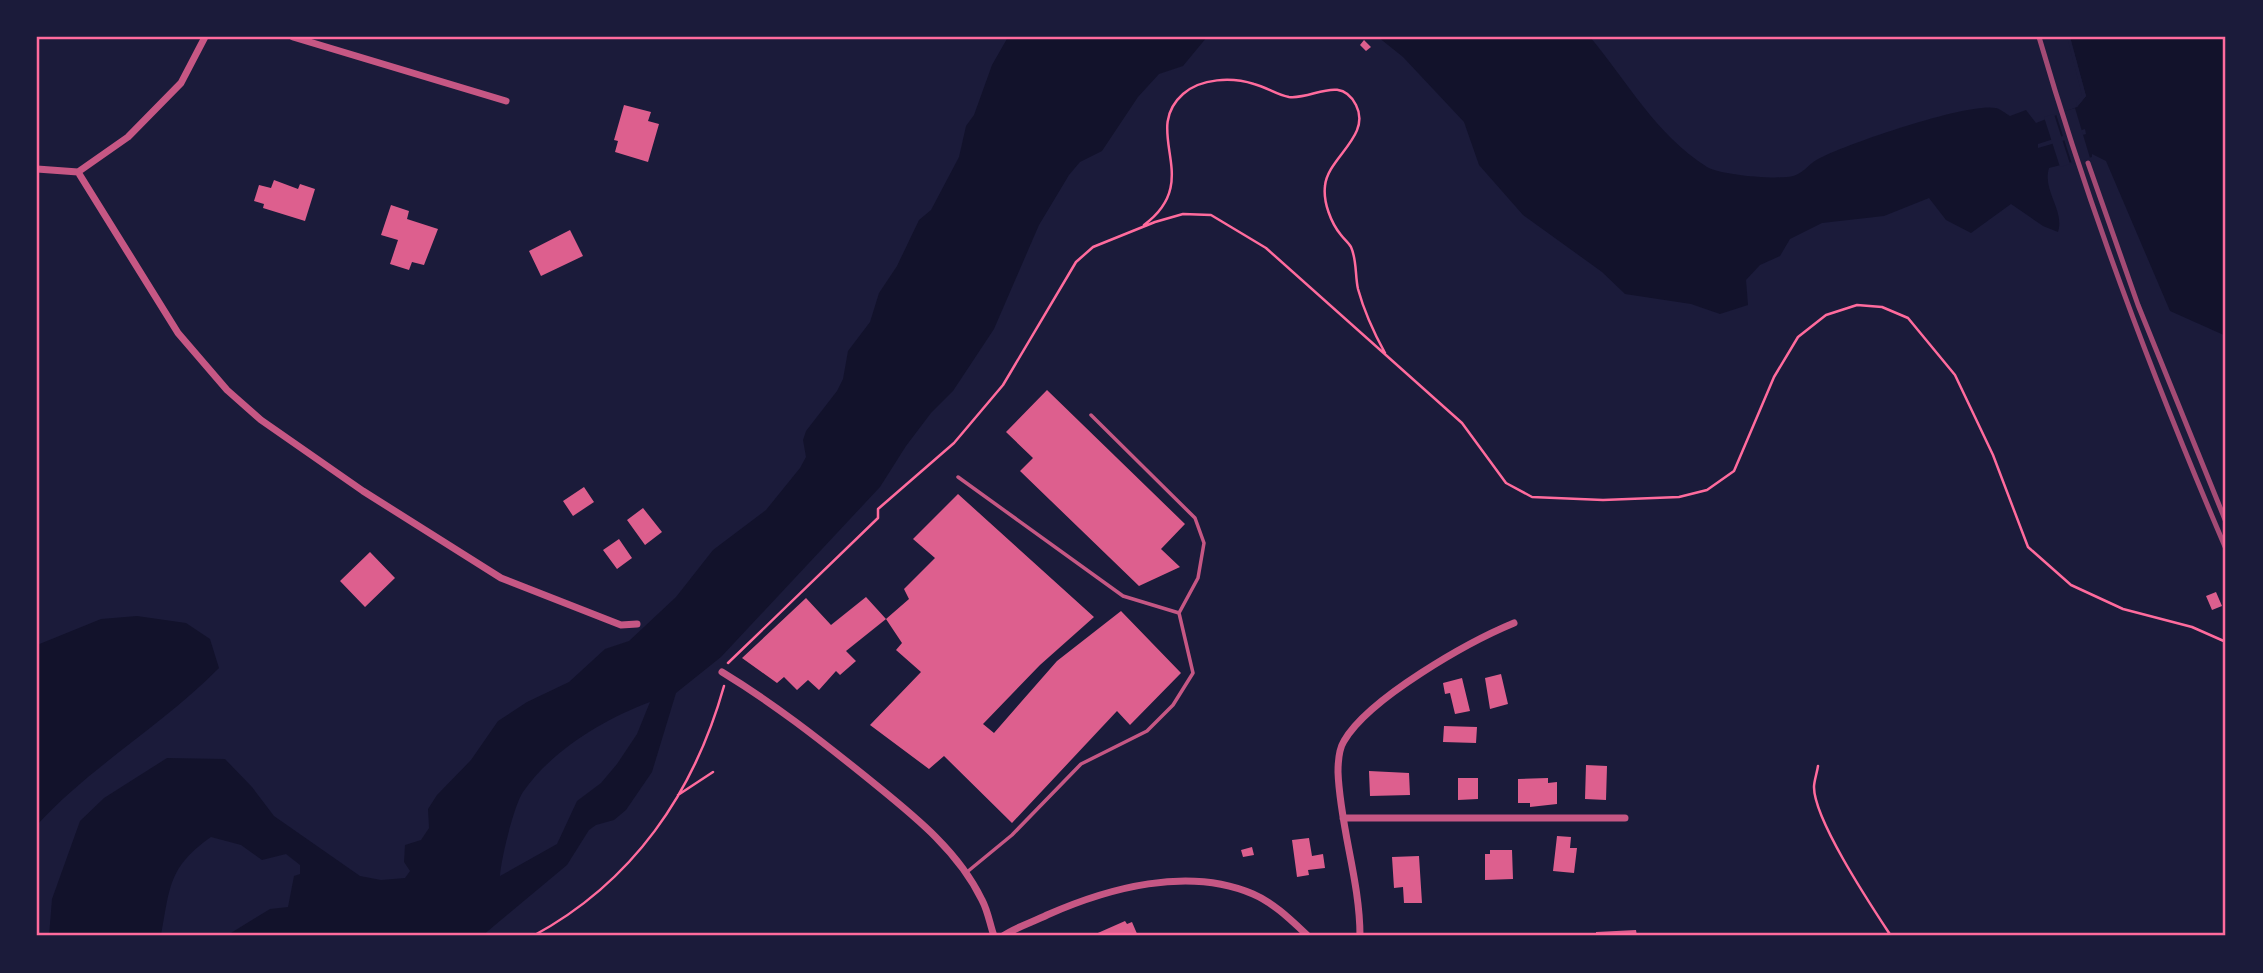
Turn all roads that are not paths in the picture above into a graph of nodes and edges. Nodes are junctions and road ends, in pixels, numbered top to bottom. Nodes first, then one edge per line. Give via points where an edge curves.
1 (205, 37) edge
2 (293, 37) edge
3 (506, 102) dead end
4 (37, 169) edge
5 (78, 172) junction
6 (1091, 415) dead end
7 (958, 477) dead end
8 (1179, 612) junction
9 (1514, 623) dead end
10 (637, 624) dead end
11 (725, 674) road end
12 (1342, 818) junction
13 (1625, 818) dead end
14 (965, 874) junction
15 (994, 936) edge
16 (1003, 936) edge
17 (1308, 936) edge
18 (1360, 936) edge

1 - 5 street via 181,83 128,137
2 - 3 street
4 - 5 street
5 - 10 street via 178,333 227,390 261,420 501,578 621,625
6 - 8 lane via 1195,518 1204,543 1198,578
7 - 8 lane via 1122,596
8 - 14 lane via 1193,673 1172,705 1147,731 1082,764 1012,835
9 - 12 street via 1433,666 1345,738 1338,770
11 - 14 street via 812,733 919,820
12 - 13 street
12 - 18 street
14 - 15 street via 983,901
16 - 17 street via 1087,897 1151,883 1192,882 1252,893

